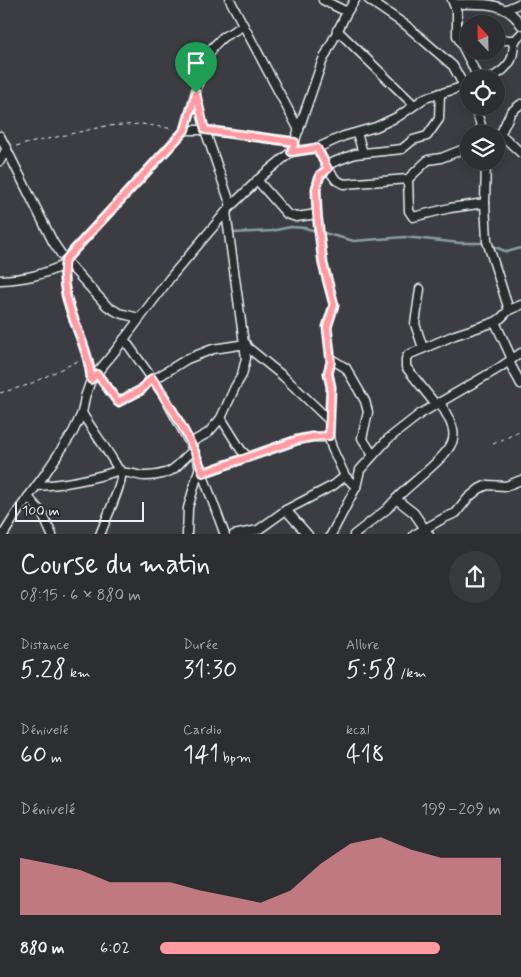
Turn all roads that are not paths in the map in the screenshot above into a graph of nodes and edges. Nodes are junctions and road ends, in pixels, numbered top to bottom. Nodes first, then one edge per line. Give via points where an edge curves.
1 (230, 0) edge
2 (323, 0) edge
3 (354, 0) edge
4 (369, 0) edge
5 (453, 2) edge
6 (470, 2) edge
7 (521, 3) edge
8 (507, 9) junction
9 (347, 12) junction
10 (521, 25) edge
11 (243, 26) junction
12 (337, 30) junction
13 (521, 34) edge
14 (460, 40) edge
15 (505, 40) edge
16 (514, 40) junction
17 (500, 70) edge
18 (460, 76) edge
19 (460, 87) edge
20 (440, 93) junction
21 (521, 104) edge
22 (414, 105) junction
23 (502, 125) edge
24 (185, 130) junction
25 (205, 130) junction
26 (299, 130) junction
27 (357, 133) junction
28 (0, 136) edge
29 (505, 141) edge
30 (295, 142) junction
31 (7, 148) junction
32 (317, 148) junction
33 (460, 151) edge
34 (291, 152) junction
35 (363, 153) junction
36 (521, 153) edge
37 (0, 160) edge
38 (327, 167) junction
39 (486, 170) edge
40 (408, 179) junction
41 (257, 180) junction
42 (485, 203) junction
43 (228, 209) junction
44 (317, 214) junction
45 (65, 263) junction
46 (0, 280) edge
47 (420, 289) dead end
48 (521, 305) edge
49 (509, 310) junction
50 (140, 318) junction
51 (495, 322) junction
52 (124, 339) junction
53 (246, 345) junction
54 (423, 348) junction
55 (521, 352) edge
56 (331, 359) junction
57 (511, 360) junction
58 (97, 374) junction
59 (153, 379) junction
60 (91, 380) junction
61 (521, 384) edge
62 (438, 404) junction
63 (82, 413) junction
64 (221, 418) junction
65 (329, 420) junction
66 (329, 436) junction
67 (192, 447) junction
68 (373, 455) junction
69 (248, 457) junction
70 (201, 469) junction
71 (120, 472) junction
72 (345, 476) junction
73 (521, 480) edge
74 (37, 486) junction
75 (356, 487) junction
76 (28, 497) junction
77 (396, 499) junction
78 (286, 510) junction
79 (427, 532) edge
80 (3, 534) edge
81 (52, 534) edge
82 (100, 534) edge
83 (188, 534) edge
84 (225, 534) edge
85 (234, 534) edge
86 (308, 534) edge
87 (331, 534) edge
88 (354, 534) edge
89 (414, 534) edge

1 - 11 street
2 - 9 street
3 - 9 street
4 - 18 street via 407,26
5 - 6 street
5 - 14 street
6 - 8 street via 496,4
7 - 8 street
8 - 10 street
9 - 12 street
11 - 24 street via 224,36 213,47 202,70
11 - 26 street
12 - 22 street
12 - 26 street via 322,62
13 - 16 street
15 - 16 street
16 - 17 street via 510,61
19 - 20 street
20 - 22 street
20 - 35 street via 439,119 427,136 413,140 402,149
21 - 23 street via 510,112
22 - 27 street via 385,124
24 - 25 street
24 - 45 street
25 - 30 street
25 - 43 street
26 - 30 street
27 - 32 street
27 - 35 street
28 - 31 street
29 - 36 street
30 - 34 street
31 - 37 street
31 - 45 street
32 - 34 street
32 - 38 street
33 - 40 street via 428,160
34 - 41 street
35 - 38 street via 349,155
38 - 40 street via 336,180 344,184
38 - 44 street via 318,178
39 - 42 street
40 - 42 street via 409,212 413,217
41 - 43 street
41 - 44 street via 287,214
42 - 49 street via 487,241
43 - 50 street
43 - 53 street
44 - 56 street via 323,264 334,305 327,327
45 - 46 street via 39,276
45 - 50 street via 107,306
45 - 60 street via 69,307 88,357
47 - 54 street via 415,324
48 - 49 street
49 - 51 street
50 - 52 street
51 - 54 street
51 - 57 street
52 - 58 street
52 - 59 street
53 - 59 street via 213,349 187,359
53 - 64 street via 242,375
53 - 65 street
54 - 62 street via 408,355 406,367
55 - 57 street
56 - 65 street via 328,373 331,387
56 - 68 street via 346,368 365,400 368,412 362,438
57 - 61 street
57 - 62 street
58 - 59 street via 118,402 141,390
58 - 60 street
59 - 67 street
60 - 63 street
62 - 68 street via 420,414
62 - 77 street via 452,427 454,440 446,452
63 - 71 street
63 - 74 street
64 - 67 street
64 - 69 street
65 - 66 street
66 - 69 street via 297,440
66 - 72 street
67 - 70 street
67 - 71 street via 167,473 144,476
68 - 75 street via 360,470
69 - 70 street
70 - 83 street via 188,508
70 - 84 street
71 - 74 street
71 - 82 street via 120,487
72 - 75 street
72 - 78 street
73 - 79 street via 506,486 479,489 456,513
74 - 76 street
75 - 87 street
76 - 80 street
76 - 81 street via 42,513
77 - 79 street via 414,513
77 - 88 street
78 - 85 street via 258,530
78 - 86 street
79 - 89 street

